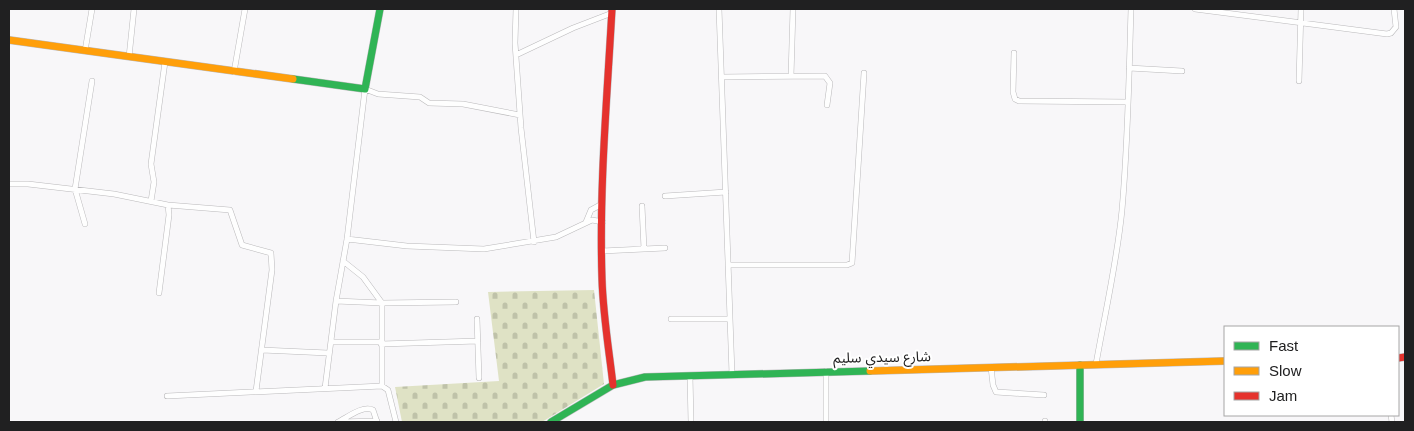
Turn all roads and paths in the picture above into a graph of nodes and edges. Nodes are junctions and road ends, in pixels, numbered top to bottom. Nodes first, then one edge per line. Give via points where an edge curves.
1 (92, 9) edge
2 (134, 9) edge
3 (245, 9) edge
4 (380, 9) edge
5 (516, 9) edge
6 (719, 9) edge
7 (793, 9) edge
8 (1131, 9) edge
9 (1195, 9) edge
10 (1301, 9) edge
11 (1394, 9) edge
12 (612, 11) edge
13 (1300, 22) junction
14 (9, 40) edge
15 (85, 50) junction
16 (1014, 53) dead end
17 (516, 55) junction
18 (129, 57) junction
19 (164, 62) junction
20 (1129, 68) junction
21 (1182, 71) dead end
22 (234, 72) junction
23 (864, 72) dead end
24 (791, 76) junction
25 (722, 77) junction
26 (92, 81) dead end
27 (1299, 81) dead end
28 (365, 90) junction
29 (1128, 102) junction
30 (827, 106) dead end
31 (520, 115) junction
32 (9, 184) edge
33 (75, 189) junction
34 (726, 192) junction
35 (665, 196) dead end
36 (151, 201) junction
37 (602, 204) junction
38 (168, 205) junction
39 (642, 206) dead end
40 (586, 222) junction
41 (603, 222) junction
42 (85, 224) dead end
43 (347, 239) junction
44 (534, 242) junction
45 (665, 248) dead end
46 (644, 249) junction
47 (602, 251) junction
48 (343, 261) junction
49 (728, 265) junction
50 (159, 293) dead end
51 (336, 301) junction
52 (456, 302) dead end
53 (382, 303) junction
54 (477, 319) dead end
55 (671, 319) dead end
56 (730, 319) junction
57 (478, 341) junction
58 (331, 342) junction
59 (381, 343) junction
60 (262, 350) junction
61 (328, 353) junction
62 (1224, 361) edge
63 (1096, 364) junction
64 (1080, 365) junction
65 (992, 367) junction
66 (826, 371) junction
67 (732, 374) junction
68 (690, 376) junction
69 (479, 378) dead end
70 (612, 385) junction
71 (382, 386) junction
72 (325, 388) junction
73 (256, 391) junction
74 (1044, 395) dead end
75 (167, 396) dead end
76 (339, 422) edge
77 (377, 422) edge
78 (396, 422) edge
79 (551, 422) edge
80 (690, 422) edge
81 (826, 422) edge
82 (1080, 422) edge

1 - 15 street
2 - 18 street
3 - 22 street
4 - 28 street
5 - 17 street
6 - 25 street
7 - 24 street
8 - 20 street
9 - 13 street
10 - 13 street
11 - 13 street via 1396,27 1387,34
12 - 17 street
12 - 37 street via 603,135
13 - 27 street
14 - 15 street
15 - 18 street
16 - 29 street via 1012,92 1015,100
17 - 31 street
18 - 19 street
19 - 22 street
19 - 36 street via 151,164 154,182
20 - 21 street
20 - 29 street
22 - 28 street
23 - 49 street via 851,265
24 - 25 street
24 - 30 street via 829,78
25 - 34 street
26 - 33 street
28 - 31 street via 420,97 428,103 463,104
28 - 43 street
29 - 63 street via 1121,220
31 - 44 street
32 - 33 street
33 - 36 street
33 - 42 street
34 - 35 street
34 - 49 street
36 - 38 street
37 - 40 street via 591,210
37 - 41 street
38 - 50 street
38 - 60 street via 230,210 241,244 271,253 272,270
39 - 46 street
40 - 41 street
40 - 44 street via 565,234
41 - 47 street
43 - 44 street via 472,250
43 - 48 street
45 - 46 street
46 - 47 street
47 - 70 street
48 - 51 street
48 - 53 street via 363,277
49 - 56 street
51 - 53 street
51 - 58 street
52 - 53 street
53 - 59 street
54 - 57 street
55 - 56 street
56 - 67 street
57 - 59 street
57 - 69 street
58 - 59 street
58 - 61 street
59 - 71 street
60 - 61 street
60 - 73 street
61 - 72 street
62 - 63 street, شارع سيدي سليم
63 - 64 street, شارع سيدي سليم
64 - 65 street, شارع سيدي سليم
64 - 82 street
65 - 66 street, شارع سيدي سليم
65 - 74 street via 996,392
66 - 67 street, شارع سيدي سليم
66 - 81 street
67 - 68 street, شارع سيدي سليم
68 - 70 street, شارع سيدي سليم via 644,378
68 - 80 street
70 - 79 street, شارع سيدي سليم
71 - 72 street
71 - 78 street via 388,390
72 - 73 street
73 - 75 street
76 - 77 street
76 - 77 street via 370,408

